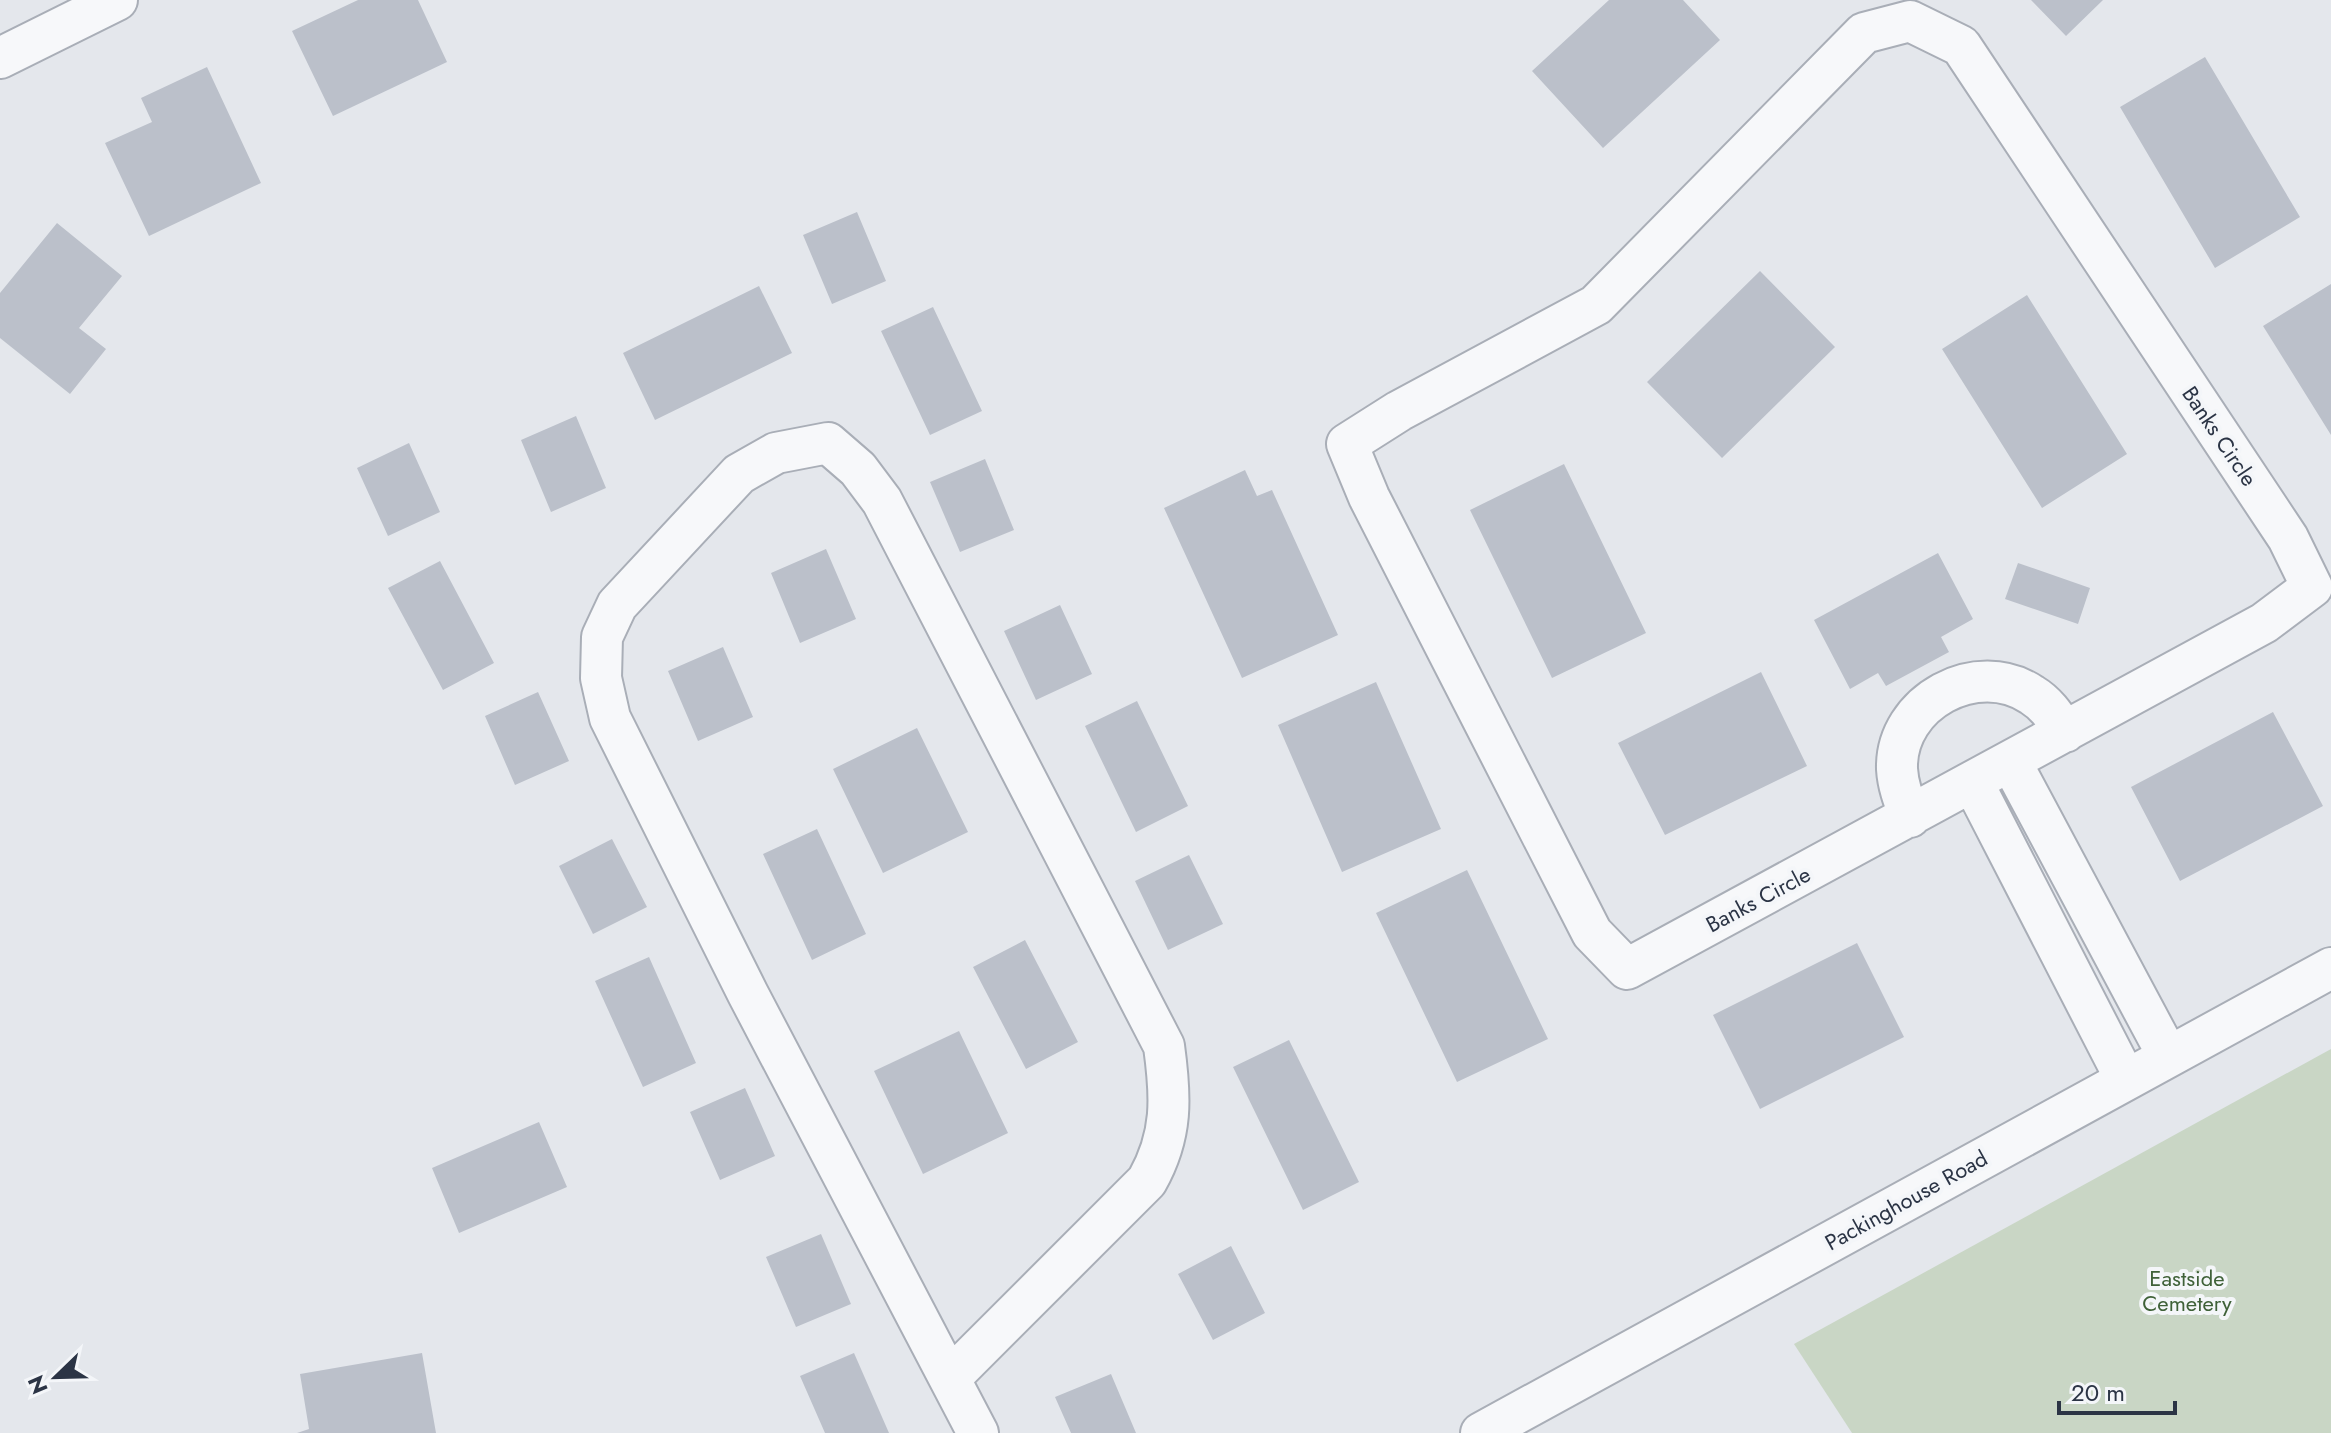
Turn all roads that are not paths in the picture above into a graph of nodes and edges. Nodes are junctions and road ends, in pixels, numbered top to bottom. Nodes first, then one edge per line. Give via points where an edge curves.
1 (117, 0) edge
2 (0, 58) edge
3 (2065, 732) junction
4 (2011, 762) junction
5 (1973, 783) junction
6 (1910, 817) junction
7 (2331, 968) edge
8 (2168, 1056) junction
9 (2126, 1080) junction
10 (950, 1378) junction
11 (978, 1433) edge
12 (1481, 1433) edge

1 - 2 street
3 - 4 street, Banks Circle
3 - 6 street via 2051,710 2030,693 2006,683 1955,686 1913,717 1901,741 1900,793
3 - 6 street, Banks Circle via 2264,623 2312,587 2288,538 1961,46 1910,21 1864,33 1596,305 1347,444 1369,497 1592,933 1627,969
4 - 5 street, Banks Circle
4 - 8 street
5 - 6 street, Banks Circle
5 - 9 street
7 - 8 street, Packinghouse Road
8 - 9 street, Packinghouse Road
9 - 12 street, Packinghouse Road
10 - 10 street via 610,718 601,678 602,637 617,605 739,474 776,453 828,443 858,469 882,501 1164,1046 1169,1084 1168,1126 1147,1181
10 - 11 street

